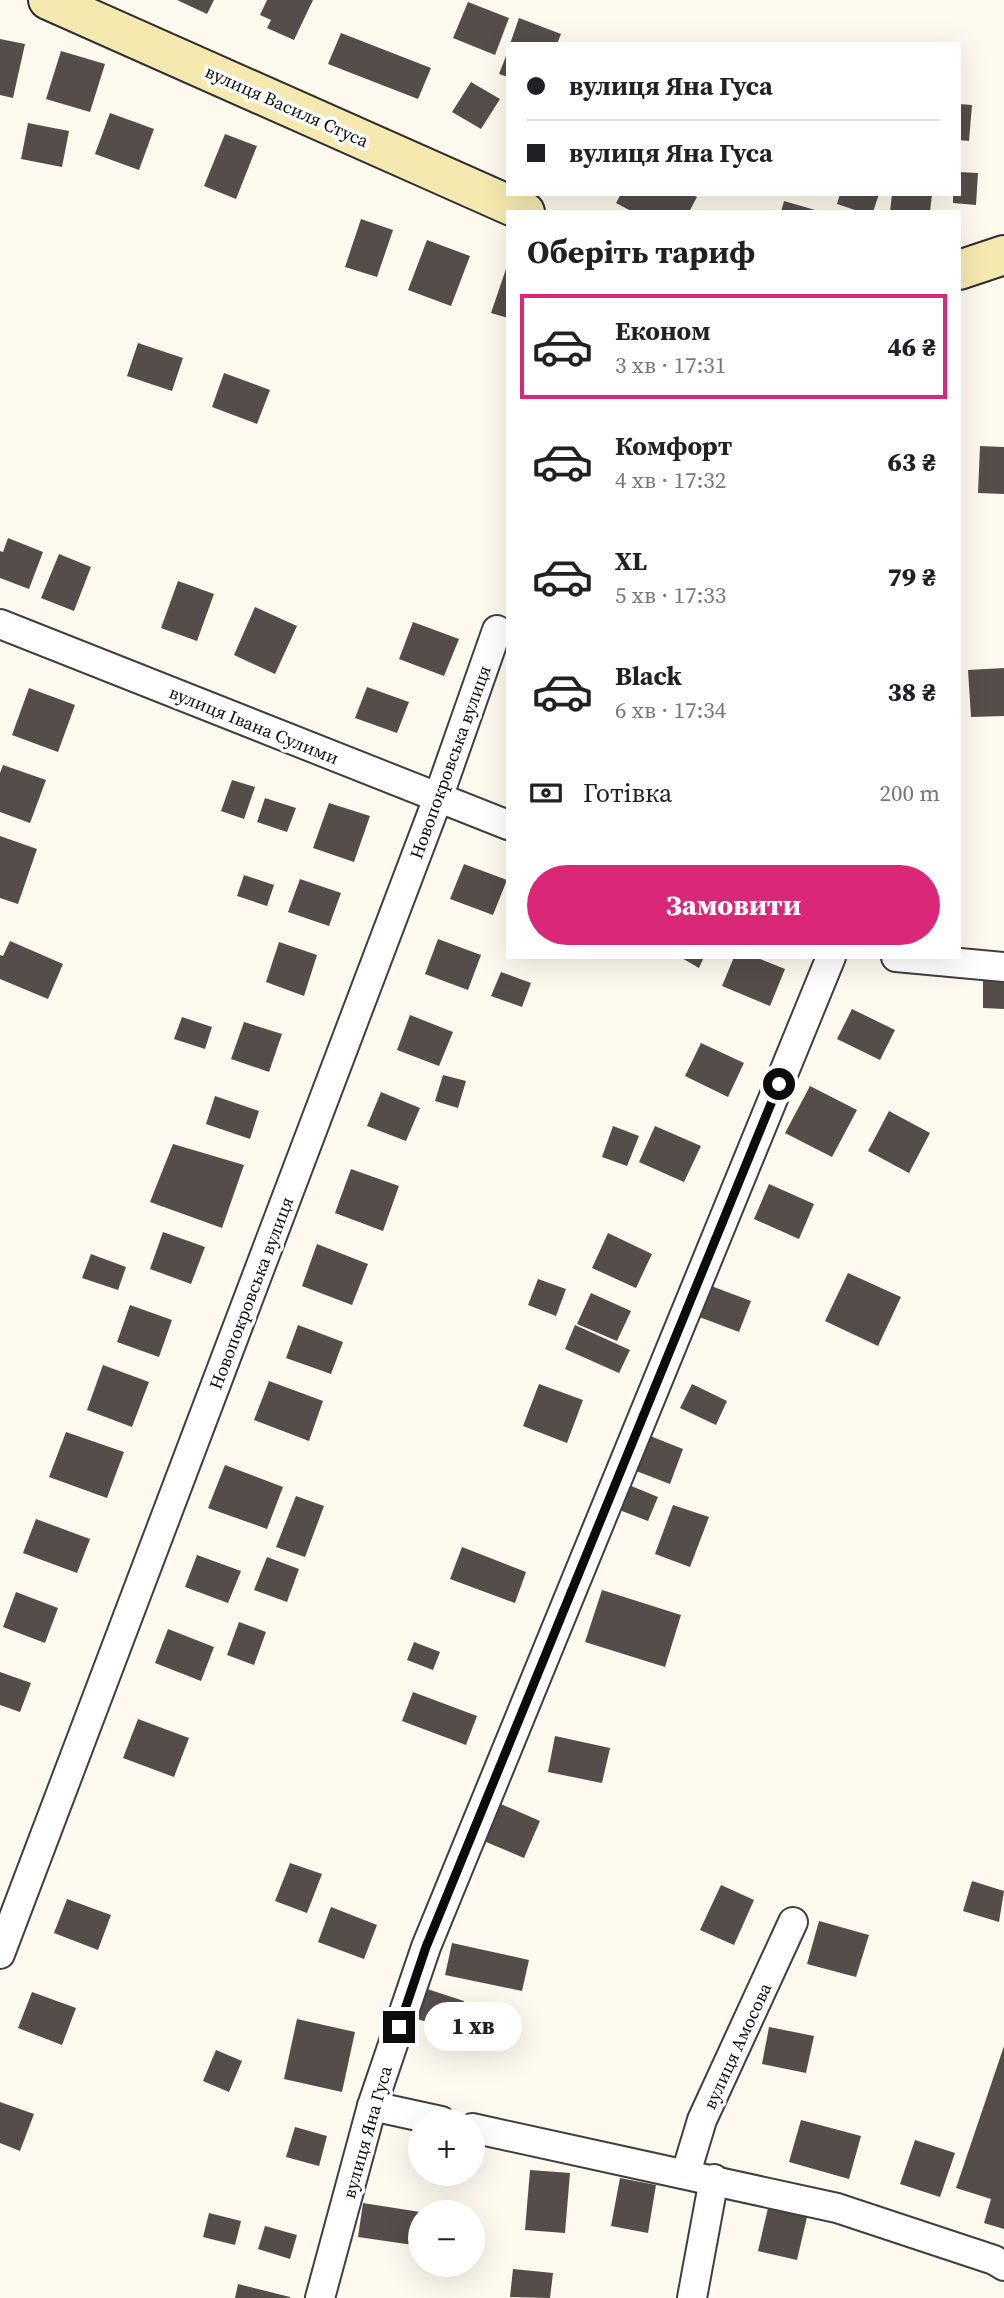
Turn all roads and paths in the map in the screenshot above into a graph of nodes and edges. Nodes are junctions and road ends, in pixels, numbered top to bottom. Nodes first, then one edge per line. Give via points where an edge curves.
1 (48, 0) edge
2 (520, 210) edge
3 (1004, 255) edge
4 (961, 269) edge
5 (0, 624) edge
6 (497, 630) dead end
7 (438, 798) junction
8 (506, 824) edge
9 (830, 959) edge
10 (918, 959) edge
11 (1004, 967) edge
12 (793, 1922) dead end
13 (0, 1954) edge
14 (372, 2106) junction
15 (408, 2114) edge
16 (485, 2130) edge
17 (686, 2172) junction
18 (714, 2179) junction
19 (1004, 2266) edge
20 (320, 2298) edge
21 (692, 2298) edge

1 - 2 main road, вулиця Василя Стуса
3 - 4 main road
5 - 7 street, вулиця Івана Сулими
6 - 7 street, Новопокровська вулиця
7 - 8 street, вулиця Івана Сулими
7 - 13 street, Новопокровська вулиця
9 - 14 street, вулиця Яна Гуса via 426,1947
10 - 11 street
12 - 17 street, вулиця Амосова via 702,2120
14 - 15 street
14 - 20 street, вулиця Яна Гуса
16 - 17 street
17 - 18 street
18 - 19 street via 838,2208
18 - 21 street

